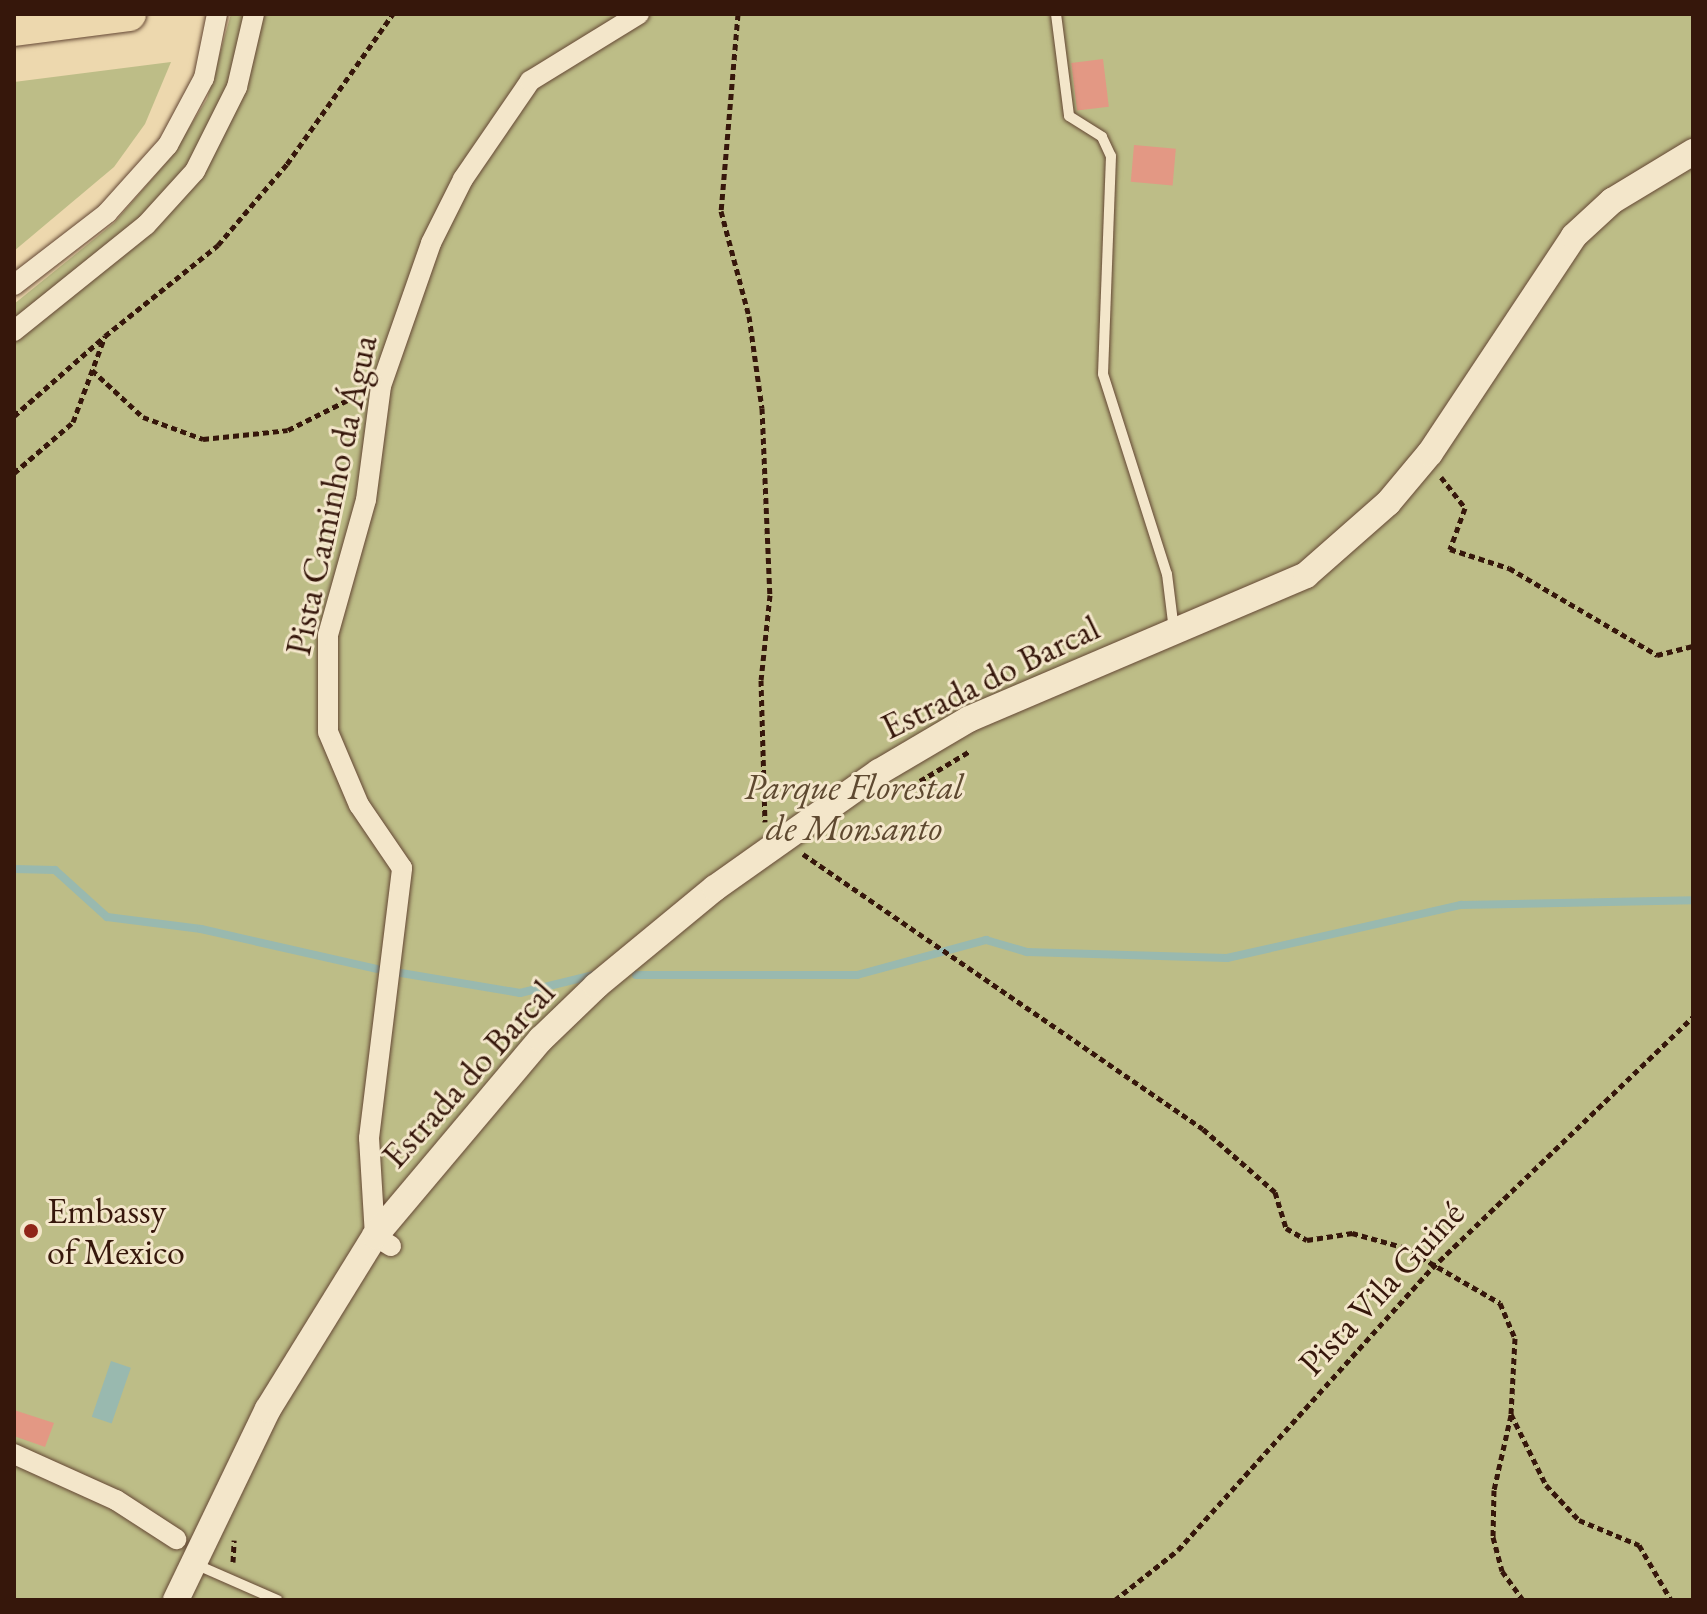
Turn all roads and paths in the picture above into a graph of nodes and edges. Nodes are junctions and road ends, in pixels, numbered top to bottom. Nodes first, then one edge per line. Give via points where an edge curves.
1 (217, 14) edge
2 (254, 14) edge
3 (393, 14) edge
4 (639, 14) edge
5 (1056, 14) edge
6 (122, 15) edge
7 (14, 29) edge
8 (1693, 152) edge
9 (14, 285) edge
10 (14, 331) edge
11 (105, 336) junction
12 (92, 369) junction
13 (381, 386) junction
14 (14, 416) edge
15 (14, 473) edge
16 (1441, 476) dead end
17 (1174, 630) junction
18 (1693, 646) edge
19 (1693, 1017) edge
20 (383, 1241) junction
21 (1432, 1268) junction
22 (1511, 1414) junction
23 (14, 1454) edge
24 (176, 1539) dead end
25 (192, 1563) junction
26 (176, 1600) edge
27 (277, 1600) edge
28 (1115, 1600) edge
29 (1523, 1600) edge
30 (1671, 1600) edge

1 - 9 street via 204,78 168,145 107,213
2 - 10 street via 237,87 195,171 146,225
3 - 11 path via 287,164 218,245
4 - 13 street, Pista Caminho da Água via 556,60 506,116 431,243
5 - 17 lane via 1069,116 1102,137 1111,156 1103,374 1167,574
6 - 7 highway
8 - 17 street, Estrada do Barcal via 1612,201 1574,236 1430,453 1388,503 1306,575
11 - 12 path
11 - 14 path
12 - 13 path via 143,417 203,439 288,430
12 - 15 path via 73,422
13 - 20 street, Pista Caminho da Água via 366,500 325,661 335,753 402,868 369,1138
16 - 18 path via 1465,508 1450,549 1509,568 1657,655
17 - 20 street, Estrada do Barcal via 969,719 879,772 702,898 541,1039
19 - 21 path, Pista Vila Guiné
20 - 25 street, Estrada do Barcal via 268,1409
21 - 22 path via 1509,1311 1515,1338
21 - 28 path, Pista Vila Guiné via 1178,1550
22 - 29 path via 1494,1490 1493,1537 1502,1571
22 - 30 path via 1546,1485 1579,1520 1639,1545
23 - 24 street via 116,1500
25 - 26 street, Estrada do Barcal
25 - 27 lane

